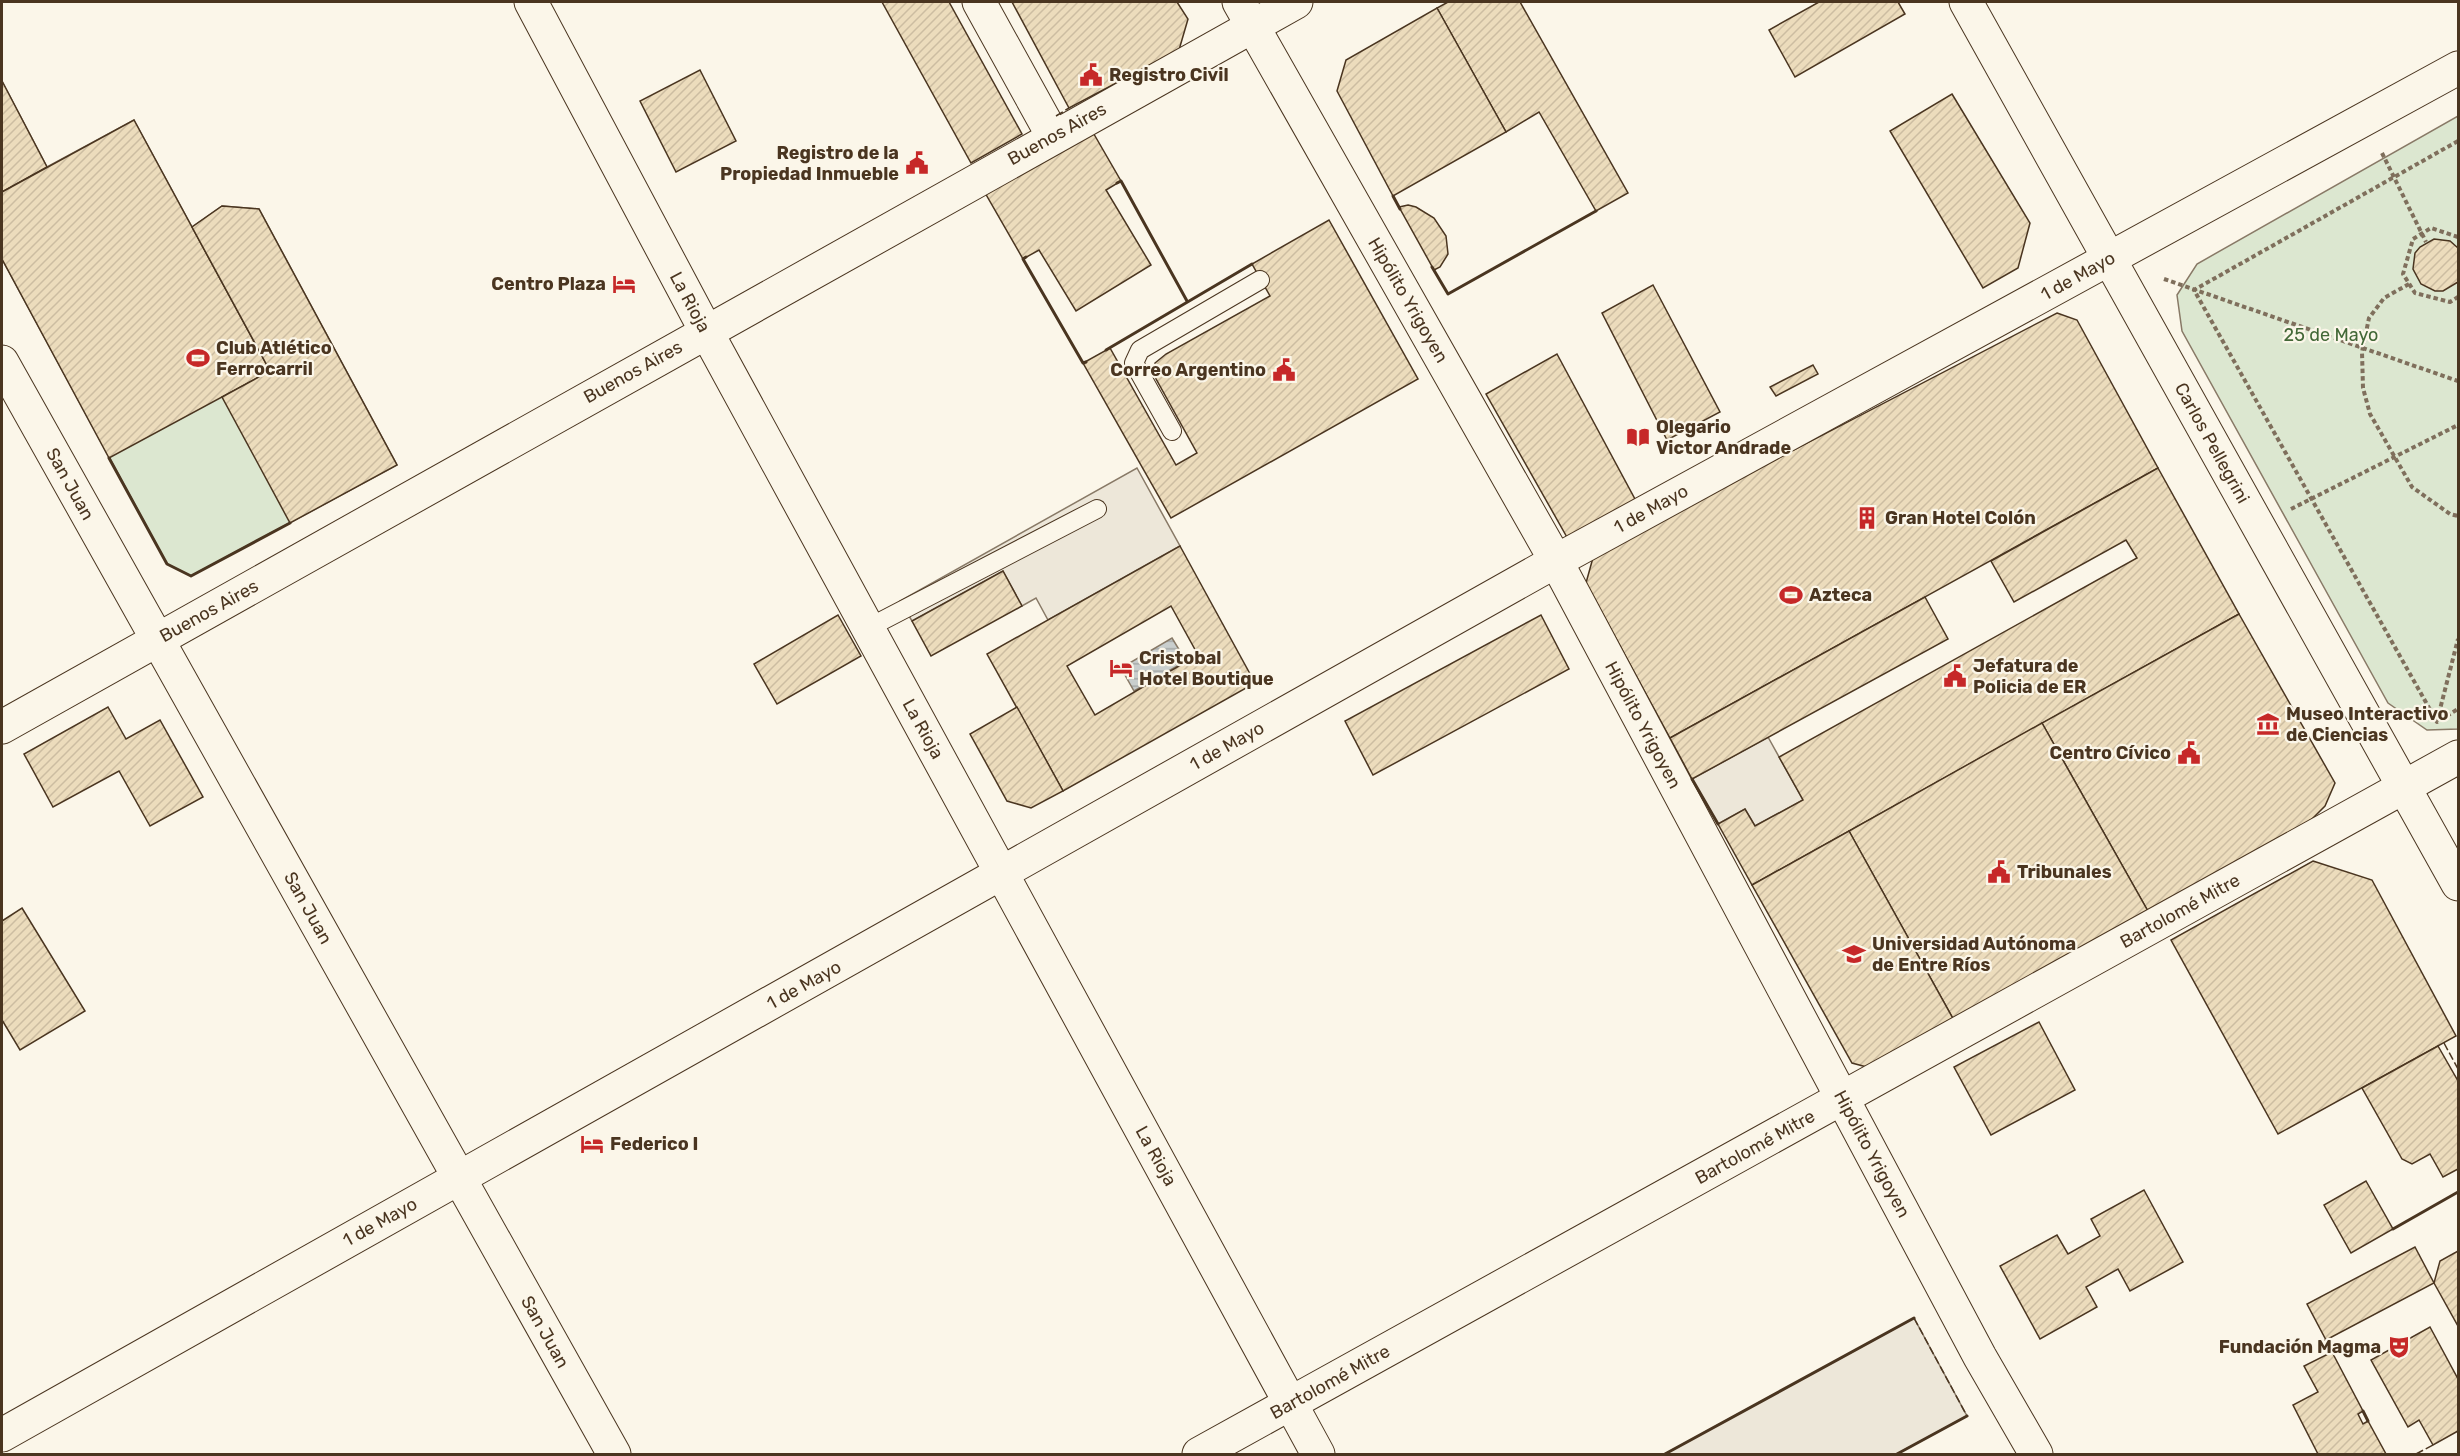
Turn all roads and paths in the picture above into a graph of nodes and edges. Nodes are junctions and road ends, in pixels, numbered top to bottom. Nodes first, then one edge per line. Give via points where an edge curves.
1 (531, 2) edge
2 (979, 2) edge
3 (1296, 2) edge
4 (1966, 2) edge
5 (1246, 14) edge
6 (2458, 68) edge
7 (2366, 120) junction
8 (1053, 136) junction
9 (2458, 141) edge
10 (2394, 177) junction
11 (2422, 233) junction
12 (2458, 237) edge
13 (2426, 242) dead end
14 (2110, 259) junction
15 (1260, 280) dead end
16 (2409, 284) junction
17 (2194, 290) junction
18 (2458, 298) edge
19 (706, 331) junction
20 (2362, 348) junction
21 (2, 362) edge
22 (2458, 381) edge
23 (2458, 425) edge
24 (1172, 431) dead end
25 (2395, 458) junction
26 (2311, 499) junction
27 (1097, 509) dead end
28 (2458, 516) edge
29 (2259, 527) junction
30 (1556, 561) junction
31 (868, 628) junction
32 (2458, 639) edge
33 (158, 640) junction
34 (2458, 709) edge
35 (2437, 722) junction
36 (2, 727) edge
37 (2432, 731) dead end
38 (2458, 757) edge
39 (2404, 786) junction
40 (1002, 874) junction
41 (2458, 885) edge
42 (1842, 1098) junction
43 (459, 1178) junction
44 (1291, 1404) junction
45 (2, 1435) edge
46 (614, 1455) edge
47 (1199, 1455) edge
48 (1318, 1455) edge
49 (2036, 1455) edge

1 - 19 street, La Rioja
2 - 8 street
3 - 5 street, Buenos Aires
4 - 14 street, Carlos Pellegrini
5 - 8 street, Buenos Aires
5 - 30 street, Hipólito Yrigoyen
6 - 7 street, 1 de Mayo
7 - 10 path
7 - 14 street, 1 de Mayo
8 - 19 street, Buenos Aires
9 - 10 path
10 - 11 path
10 - 17 path
11 - 12 path via 2431,228
11 - 13 path
11 - 16 path via 2413,239 2403,274
14 - 17 path
14 - 29 street, Carlos Pellegrini
14 - 30 street, 1 de Mayo
15 - 24 lane via 1140,350 1134,363
16 - 18 path via 2415,293 2450,302
16 - 20 path via 2384,298 2369,318
17 - 20 path
17 - 26 path
19 - 31 street, La Rioja
19 - 33 street, Buenos Aires
20 - 22 path
20 - 25 path via 2363,388 2370,414
21 - 33 street, San Juan
23 - 25 path
25 - 26 path
25 - 28 path via 2412,488
26 - 29 path
26 - 35 path
27 - 31 lane
29 - 39 street, Carlos Pellegrini
30 - 40 street, 1 de Mayo
30 - 42 street, Hipólito Yrigoyen
31 - 40 street, La Rioja
32 - 35 path
33 - 36 street, Buenos Aires
33 - 43 street, San Juan
34 - 35 path
35 - 37 path
38 - 39 street, Bartolomé Mitre
39 - 41 street, Carlos Pellegrini
39 - 42 street, Bartolomé Mitre
40 - 43 street, 1 de Mayo
40 - 44 street, La Rioja
42 - 44 street, Bartolomé Mitre
42 - 49 street, Hipólito Yrigoyen
43 - 45 street, 1 de Mayo
43 - 46 street, San Juan
44 - 47 street, Bartolomé Mitre
44 - 48 street, La Rioja

